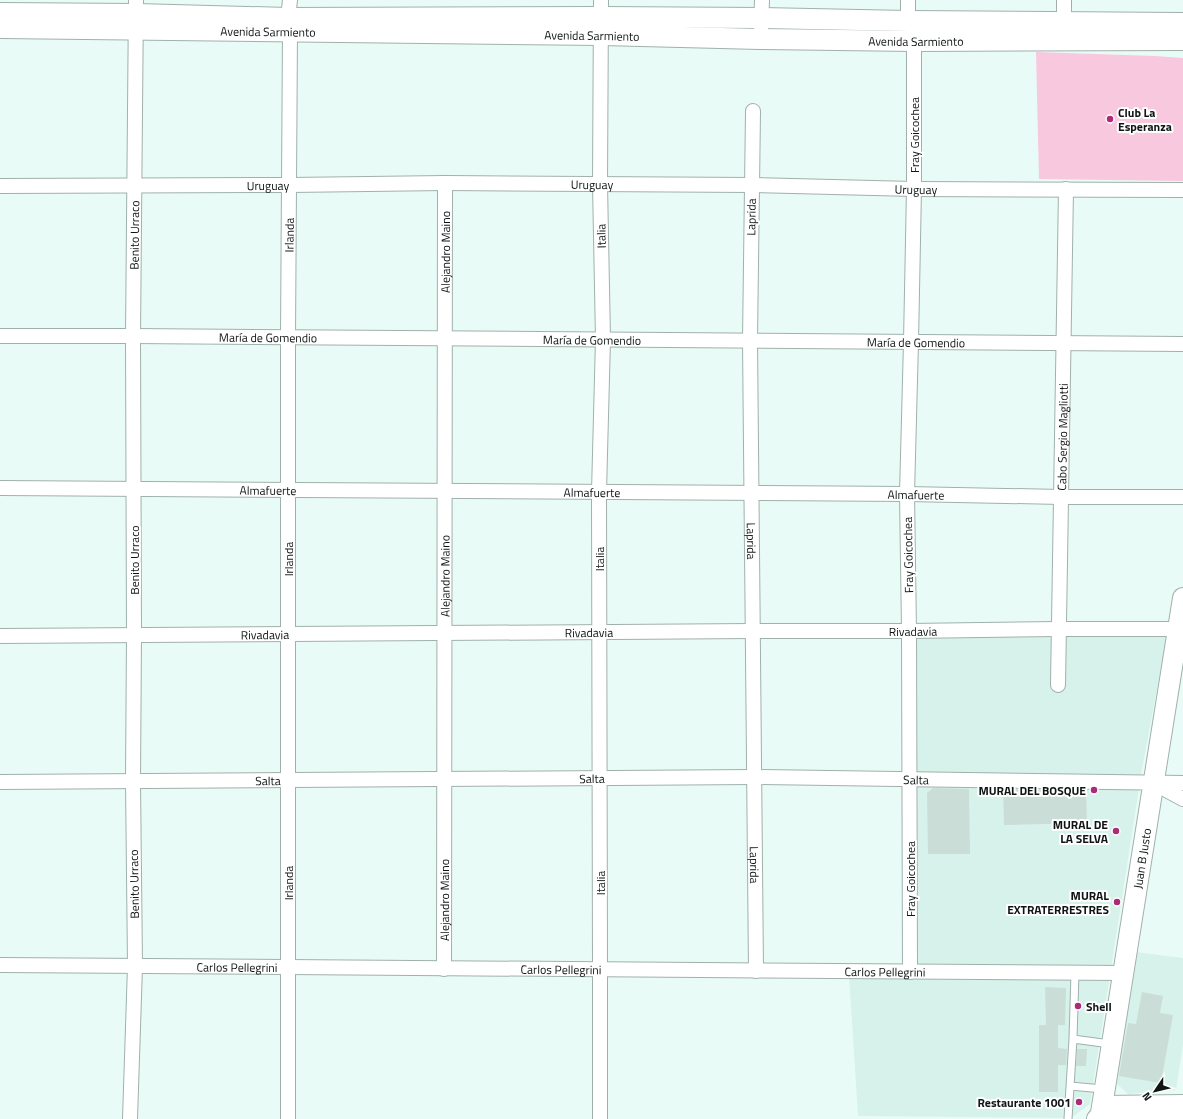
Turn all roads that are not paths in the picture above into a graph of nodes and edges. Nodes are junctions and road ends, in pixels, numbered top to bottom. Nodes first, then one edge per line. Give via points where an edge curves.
1 (908, 0) edge
2 (1064, 0) edge
3 (761, 9) edge
4 (0, 13) edge
5 (137, 15) edge
6 (289, 17) edge
7 (601, 18) edge
8 (908, 21) junction
9 (1064, 22) junction
10 (1183, 23) edge
11 (0, 28) edge
12 (760, 39) junction
13 (1183, 40) edge
14 (914, 41) junction
15 (753, 111) dead end
16 (445, 183) junction
17 (600, 184) junction
18 (135, 185) junction
19 (290, 185) junction
20 (752, 185) junction
21 (0, 186) edge
22 (914, 189) junction
23 (1066, 190) junction
24 (1183, 190) edge
25 (0, 336) edge
26 (133, 336) junction
27 (288, 337) junction
28 (445, 338) junction
29 (603, 339) junction
30 (750, 340) junction
31 (911, 342) junction
32 (1064, 343) junction
33 (1183, 344) edge
34 (0, 488) edge
35 (134, 489) junction
36 (288, 490) junction
37 (444, 491) junction
38 (599, 492) junction
39 (752, 493) junction
40 (906, 494) junction
41 (1062, 497) junction
42 (1183, 497) edge
43 (1183, 598) edge
44 (1058, 629) junction
45 (1178, 629) junction
46 (753, 631) junction
47 (909, 631) junction
48 (599, 632) junction
49 (288, 633) junction
50 (444, 633) junction
51 (134, 634) junction
52 (0, 636) edge
53 (1058, 685) dead end
54 (754, 777) junction
55 (600, 778) junction
56 (444, 780) junction
57 (910, 780) junction
58 (288, 781) junction
59 (0, 782) edge
60 (133, 782) junction
61 (1153, 783) junction
62 (1183, 783) edge
63 (1183, 799) edge
64 (0, 965) edge
65 (135, 966) junction
66 (288, 968) junction
67 (444, 969) junction
68 (600, 969) junction
69 (756, 971) junction
70 (910, 972) junction
71 (1075, 973) junction
72 (1122, 973) junction
73 (1073, 1039) junction
74 (1112, 1044) junction
75 (1070, 1086) junction
76 (1183, 1102) edge
77 (1101, 1110) edge
78 (1183, 1117) edge
79 (130, 1119) edge
80 (288, 1119) edge
81 (600, 1119) edge
82 (1068, 1119) edge

1 - 8 street
2 - 9 street
3 - 7 main road, Avenida Sarmiento
3 - 8 main road, Avenida Sarmiento
3 - 12 street
4 - 5 main road, Avenida Sarmiento
5 - 6 main road, Avenida Sarmiento
5 - 11 main road, Avenida Sarmiento
5 - 18 street, Benito Urraco
6 - 7 main road, Avenida Sarmiento
6 - 19 street, Irlanda
7 - 12 main road, Avenida Sarmiento
7 - 17 street, Italia
8 - 9 main road, Avenida Sarmiento
9 - 10 main road, Avenida Sarmiento
12 - 14 main road, Avenida Sarmiento
13 - 14 main road, Avenida Sarmiento
14 - 22 street, Fray Goicochea
15 - 20 street, Laprida
16 - 17 street, Uruguay
16 - 19 street, Uruguay
16 - 28 street, Alejandro Maino
17 - 20 street, Uruguay
17 - 29 street, Italia
18 - 19 street, Uruguay
18 - 21 street, Uruguay
18 - 26 street, Benito Urraco
19 - 27 street, Irlanda
20 - 22 street, Uruguay
20 - 30 street, Laprida
22 - 23 street, Uruguay
22 - 31 street, Fray Goicochea
23 - 24 street, Uruguay
23 - 32 street, Cabo Sergio Magliotti
25 - 26 street, María de Gomendio
26 - 27 street, María de Gomendio
26 - 35 street, Benito Urraco
27 - 28 street, María de Gomendio
27 - 36 street, Irlanda
28 - 29 street, María de Gomendio
28 - 37 street, Alejandro Maino
29 - 30 street, María de Gomendio
29 - 38 street, Italia
30 - 31 street, María de Gomendio
30 - 39 street, Laprida
31 - 32 street, María de Gomendio
31 - 40 street, Fray Goicochea
32 - 33 street, María de Gomendio
32 - 41 street, Cabo Sergio Magliotti
34 - 35 street, Almafuerte
35 - 36 street, Almafuerte
35 - 51 street, Benito Urraco
36 - 37 street, Almafuerte
36 - 49 street, Irlanda
37 - 38 street, Almafuerte
37 - 50 street, Alejandro Maino
38 - 39 street, Almafuerte
38 - 48 street, Italia
39 - 40 street, Almafuerte
39 - 46 street, Laprida
40 - 41 street, Almafuerte
40 - 47 street, Fray Goicochea
41 - 42 street, Almafuerte
41 - 44 street, Cabo Sergio Magliotti
43 - 45 main road, Juan B Justo
44 - 45 street, Rivadavia
44 - 47 street, Rivadavia
44 - 53 street, Cabo Sergio Magliotti
45 - 61 main road, Juan B Justo
46 - 47 street, Rivadavia
46 - 48 street, Rivadavia
46 - 54 street, Laprida
47 - 57 street, Fray Goicochea
48 - 50 street, Rivadavia
48 - 55 street, Italia
49 - 50 street, Rivadavia
49 - 51 street, Rivadavia
49 - 58 street, Irlanda
50 - 56 street, Alejandro Maino
51 - 52 street, Rivadavia
51 - 60 street, Benito Urraco
54 - 55 street, Salta
54 - 57 street, Salta
54 - 69 street, Laprida
55 - 56 street, Salta
55 - 68 street, Italia
56 - 58 street, Salta
56 - 67 street, Alejandro Maino
57 - 61 street, Salta
57 - 70 street, Fray Goicochea
58 - 60 street, Salta
58 - 66 street, Irlanda
59 - 60 street, Salta
60 - 65 street, Benito Urraco
61 - 62 street, Salta
61 - 63 street
61 - 72 main road, Juan B Justo
64 - 65 street, Carlos Pellegrini
65 - 66 street, Carlos Pellegrini
65 - 79 street, Benito Urraco
66 - 67 street, Carlos Pellegrini
66 - 80 street, Irlanda
67 - 68 street, Carlos Pellegrini
68 - 69 street, Carlos Pellegrini
68 - 81 street, Italia
69 - 70 street, Carlos Pellegrini
70 - 71 street, Carlos Pellegrini
71 - 72 street, Carlos Pellegrini
71 - 73 lane
72 - 74 main road, Juan B Justo
73 - 74 lane
73 - 75 lane
74 - 77 main road, Juan B Justo
75 - 77 lane
75 - 82 lane
76 - 77 street
77 - 78 main road

